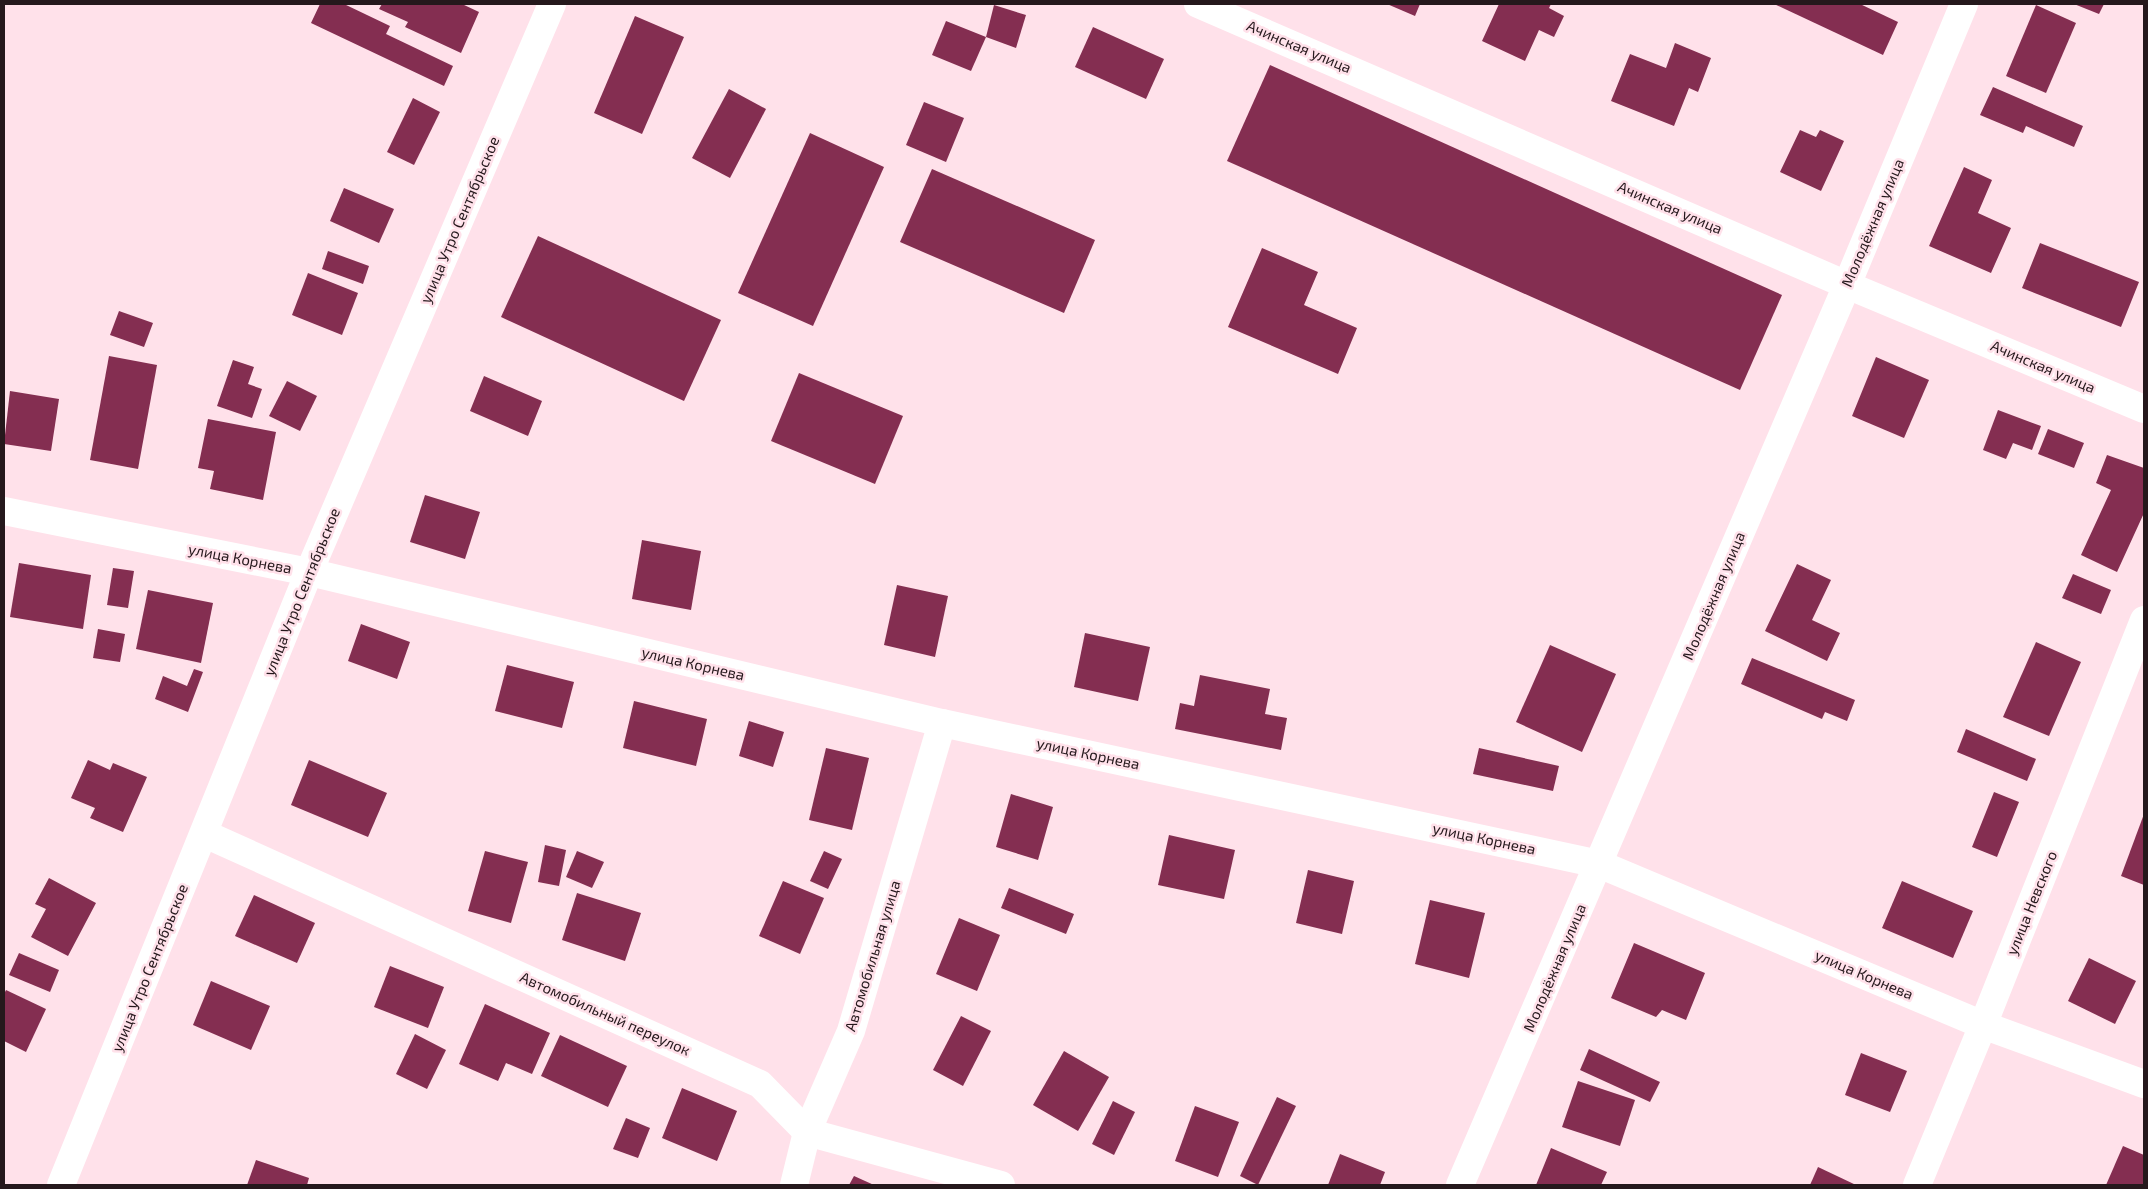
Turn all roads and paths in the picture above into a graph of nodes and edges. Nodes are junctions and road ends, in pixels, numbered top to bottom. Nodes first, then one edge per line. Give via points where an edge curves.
1 (552, 4) edge
2 (1198, 4) edge
3 (1964, 4) edge
4 (1847, 284) junction
5 (2144, 409) edge
6 (4, 512) edge
7 (309, 572) junction
8 (2144, 620) edge
9 (942, 723) junction
10 (205, 834) junction
11 (1600, 864) junction
12 (1983, 1025) junction
13 (2144, 1084) edge
14 (807, 1132) junction
15 (62, 1185) edge
16 (794, 1185) edge
17 (1001, 1185) edge
18 (1460, 1185) edge
19 (1917, 1185) edge

1 - 7 street, улица Утро Сентябрьское
2 - 4 street, Ачинская улица
3 - 4 street, Молодёжная улица
4 - 5 street, Ачинская улица
4 - 11 street, Молодёжная улица
6 - 7 street, улица Корнева
7 - 9 street, улица Корнева
7 - 10 street, улица Утро Сентябрьское
8 - 12 street, улица Невского
9 - 11 street, улица Корнева
9 - 14 street, Автомобильная улица via 851,1031
10 - 14 street, Автомобильный переулок via 760,1084
10 - 15 street, улица Утро Сентябрьское
11 - 12 street, улица Корнева
11 - 18 street, Молодёжная улица
12 - 13 street, улица Корнева
12 - 19 street, улица Невского
14 - 16 street, Автомобильная улица
14 - 17 street

